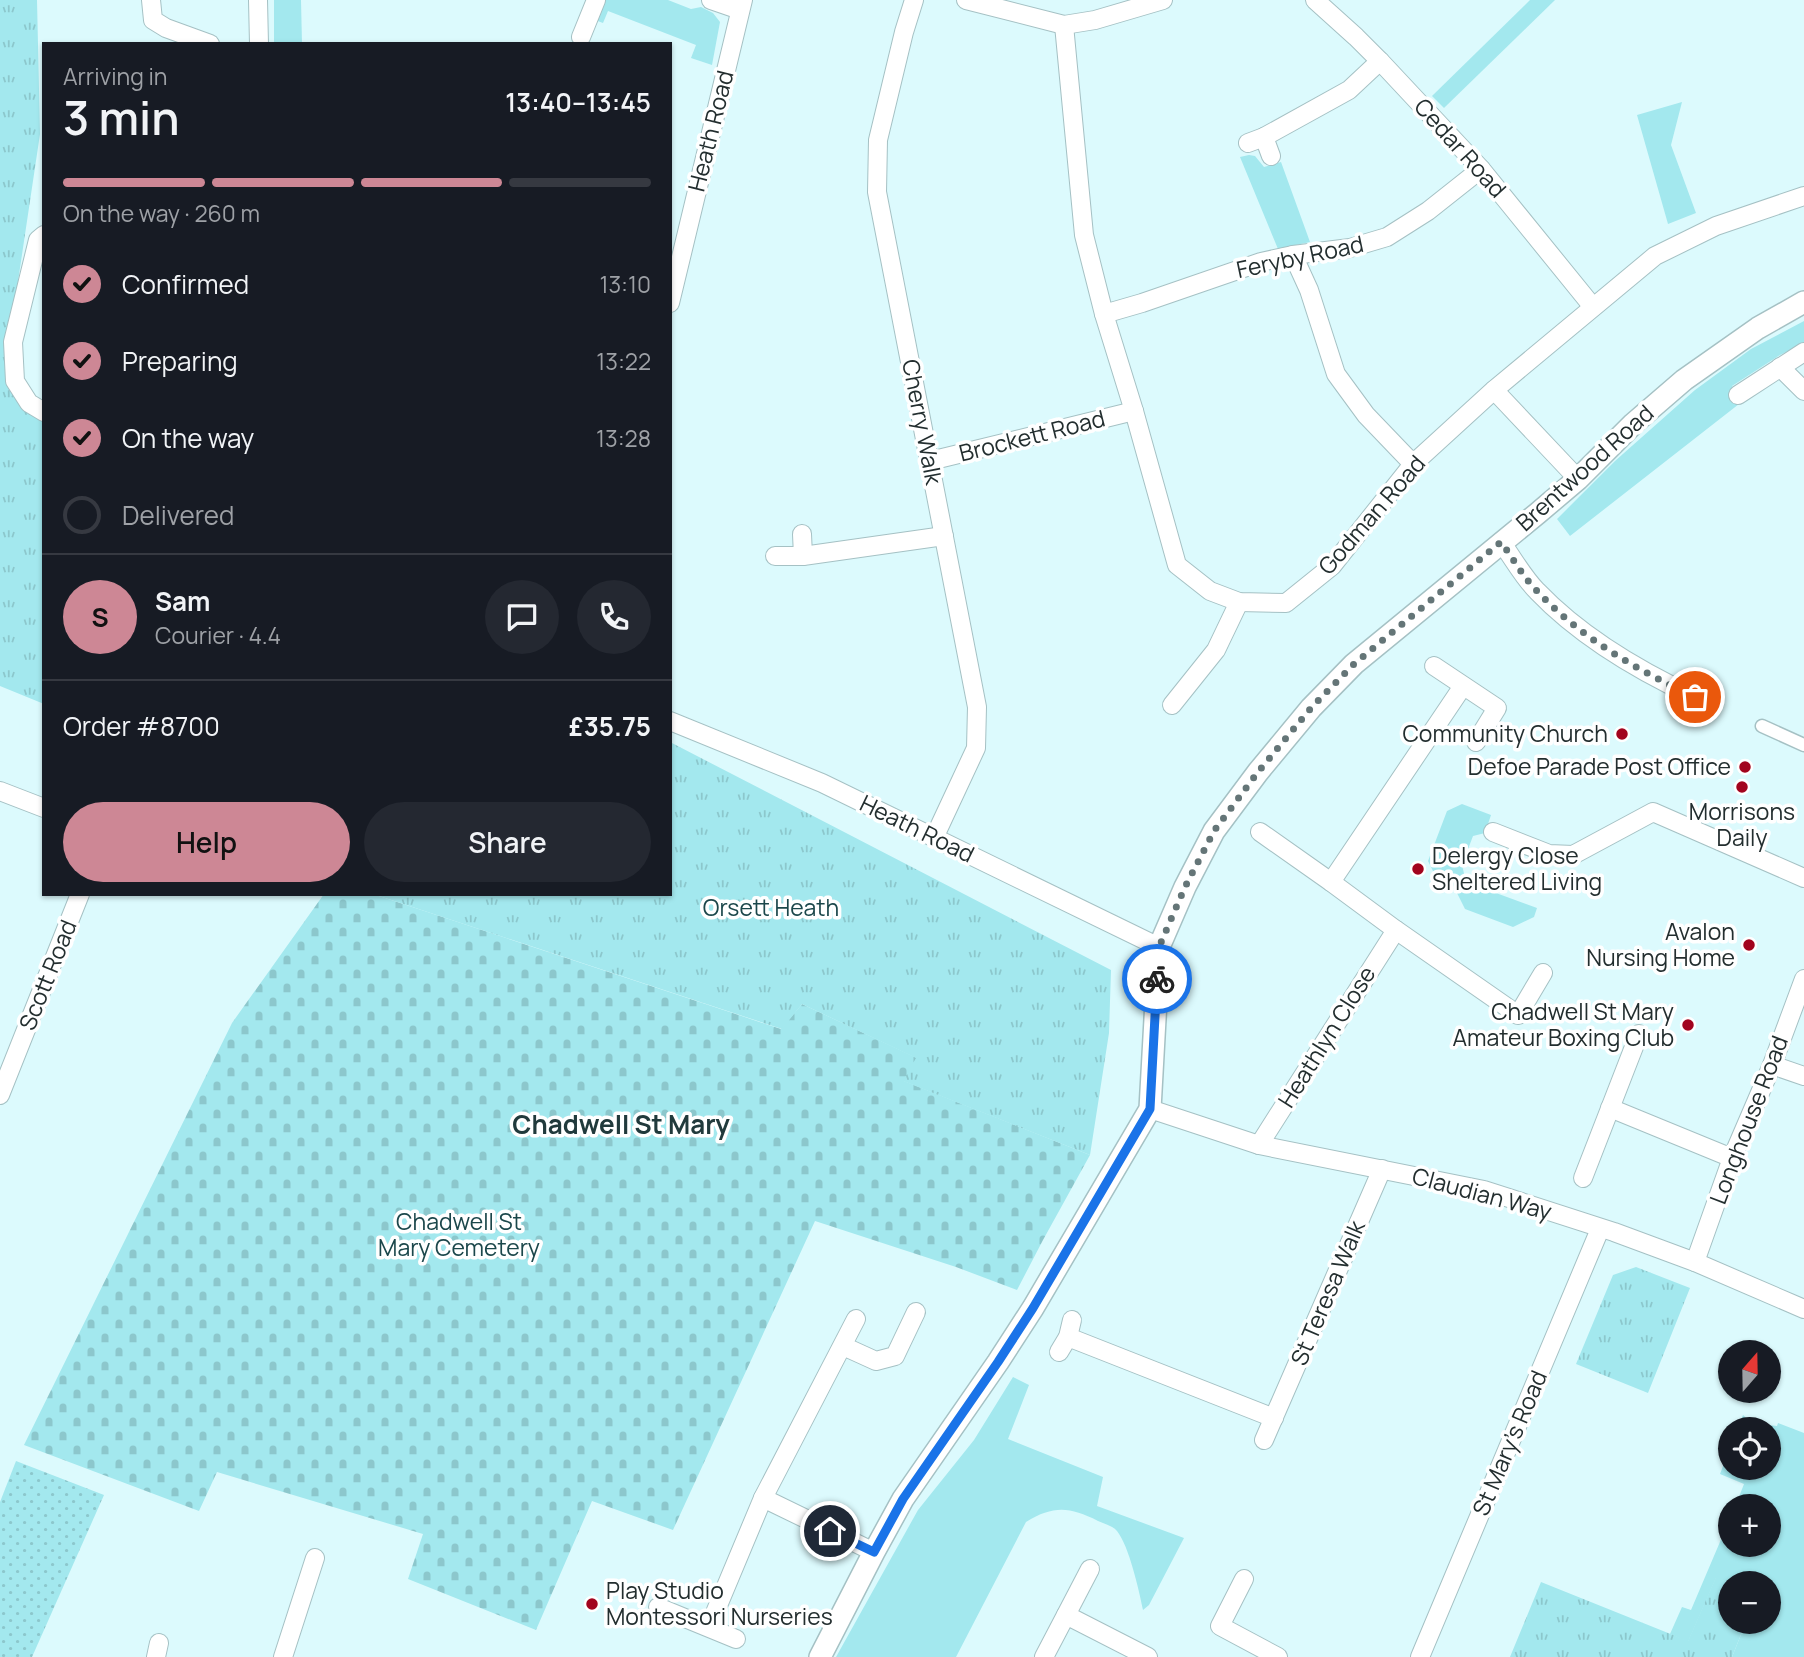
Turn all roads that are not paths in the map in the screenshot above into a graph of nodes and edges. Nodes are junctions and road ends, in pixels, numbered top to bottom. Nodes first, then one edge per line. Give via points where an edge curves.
1 (151, 0) edge
2 (258, 0) edge
3 (596, 0) edge
4 (711, 0) edge
5 (914, 0) edge
6 (966, 0) edge
7 (1163, 0) edge
8 (1315, 0) edge
9 (741, 5) edge
10 (1064, 25) junction
11 (581, 37) dead end
12 (204, 42) edge
13 (259, 42) edge
14 (1380, 61) junction
15 (1271, 156) dead end
16 (1481, 169) junction
17 (1804, 196) edge
18 (42, 237) edge
19 (1293, 255) junction
20 (673, 283) edge
21 (1804, 302) edge
22 (1593, 307) junction
23 (1104, 314) junction
24 (1804, 352) edge
25 (1780, 367) junction
26 (1494, 390) junction
27 (1804, 391) edge
28 (1738, 395) dead end
29 (42, 411) edge
30 (1134, 411) junction
31 (930, 461) junction
32 (1413, 464) junction
33 (1578, 479) junction
34 (802, 534) dead end
35 (944, 536) junction
36 (1501, 542) junction
37 (775, 556) dead end
38 (803, 556) junction
39 (1239, 601) junction
40 (1434, 666) dead end
41 (1463, 686) junction
42 (1695, 697) dead end
43 (1172, 705) dead end
44 (672, 722) edge
45 (1762, 726) dead end
46 (1476, 742) dead end
47 (1804, 745) edge
48 (0, 791) edge
49 (42, 807) edge
50 (1260, 832) dead end
51 (1493, 832) dead end
52 (934, 838) junction
53 (1804, 878) edge
54 (1331, 882) junction
55 (79, 896) edge
56 (1396, 930) junction
57 (1159, 947) junction
58 (1543, 973) dead end
59 (1804, 979) edge
60 (1639, 1034) dead end
61 (1772, 1065) junction
62 (1804, 1076) edge
63 (1, 1088) edge
64 (1610, 1108) junction
65 (1150, 1109) junction
66 (1259, 1144) junction
67 (1732, 1158) junction
68 (1382, 1169) junction
69 (1583, 1178) dead end
70 (1600, 1229) junction
71 (1695, 1262) junction
72 (1804, 1309) edge
73 (916, 1312) dead end
74 (856, 1319) dead end
75 (1066, 1337) dead end
76 (843, 1346) junction
77 (1274, 1418) junction
78 (1264, 1440) dead end
79 (763, 1498) junction
80 (874, 1552) junction
81 (315, 1558) dead end
82 (1090, 1569) dead end
83 (1244, 1579) dead end
84 (658, 1607) dead end
85 (1066, 1615) junction
86 (709, 1627) junction
87 (736, 1639) dead end
88 (283, 1657) edge
89 (820, 1657) edge
90 (1044, 1657) edge
91 (1147, 1657) edge
92 (1278, 1657) edge
93 (1420, 1657) edge

1 - 12 street via 153,20
2 - 13 street
3 - 11 street
4 - 9 street
5 - 31 street, Cherry Walk via 878,140 877,192
6 - 10 street
7 - 10 street
8 - 14 street, Cedar Road
9 - 20 street, Heath Road
10 - 23 street, Godman Road via 1084,234
14 - 15 street via 1349,90 1256,140
14 - 16 street, Cedar Road
16 - 19 street, Feryby Road via 1387,237 1350,248
16 - 22 street, Cedar Road
17 - 22 street, Godman Road via 1716,226 1655,256
18 - 29 street via 13,342 15,381 29,403
19 - 23 street, Feryby Road
19 - 32 street via 1336,374 1366,415
21 - 33 street, Brentwood Road via 1684,380
22 - 26 street, Godman Road
23 - 30 street, Godman Road
24 - 25 street
25 - 27 street
25 - 28 street
26 - 32 street, Godman Road
26 - 33 street
30 - 31 street, Brockett Road
30 - 39 street, Godman Road via 1177,565 1210,591
31 - 35 street, Cherry Walk
32 - 39 street, Godman Road via 1332,566 1286,603
33 - 36 street, Brentwood Road
34 - 38 street
35 - 38 street
35 - 52 street, Cherry Walk via 977,707 976,748
36 - 42 street via 1536,590 1576,626 1622,659
36 - 57 street, Brentwood Road via 1354,664 1302,719 1214,831
37 - 38 street
39 - 43 street via 1216,650
40 - 41 street
41 - 46 street via 1497,708
41 - 54 street
44 - 52 street, Heath Road via 822,783
45 - 47 street
48 - 49 street
50 - 54 street
51 - 53 street via 1549,854 1573,855 1653,812
52 - 57 street, Heath Road
54 - 56 street
55 - 63 street, Scott Road
56 - 58 street via 1518,1015
56 - 66 street, Heathlyn Close
57 - 65 street, Brentwood Road
59 - 61 street, Longhouse Road
60 - 64 street
61 - 62 street
61 - 67 street, Longhouse Road
64 - 67 street
64 - 69 street
65 - 66 street, Claudian Way
65 - 80 street, Brentwood Road via 1033,1308 903,1499
66 - 68 street, Claudian Way
67 - 71 street, Longhouse Road
68 - 70 street, Claudian Way via 1484,1190
68 - 77 street, St Teresa Walk
70 - 71 street, Claudian Way
70 - 93 street, St Mary's Road
71 - 72 street, Claudian Way
73 - 76 street via 895,1356 876,1361
74 - 76 street
75 - 77 street
76 - 79 street
77 - 78 street, St Teresa Walk
79 - 80 street
79 - 86 street
80 - 89 street, Brentwood Road
81 - 88 street
82 - 85 street
83 - 92 street via 1220,1626
84 - 86 street
85 - 90 street
85 - 91 street
86 - 87 street

